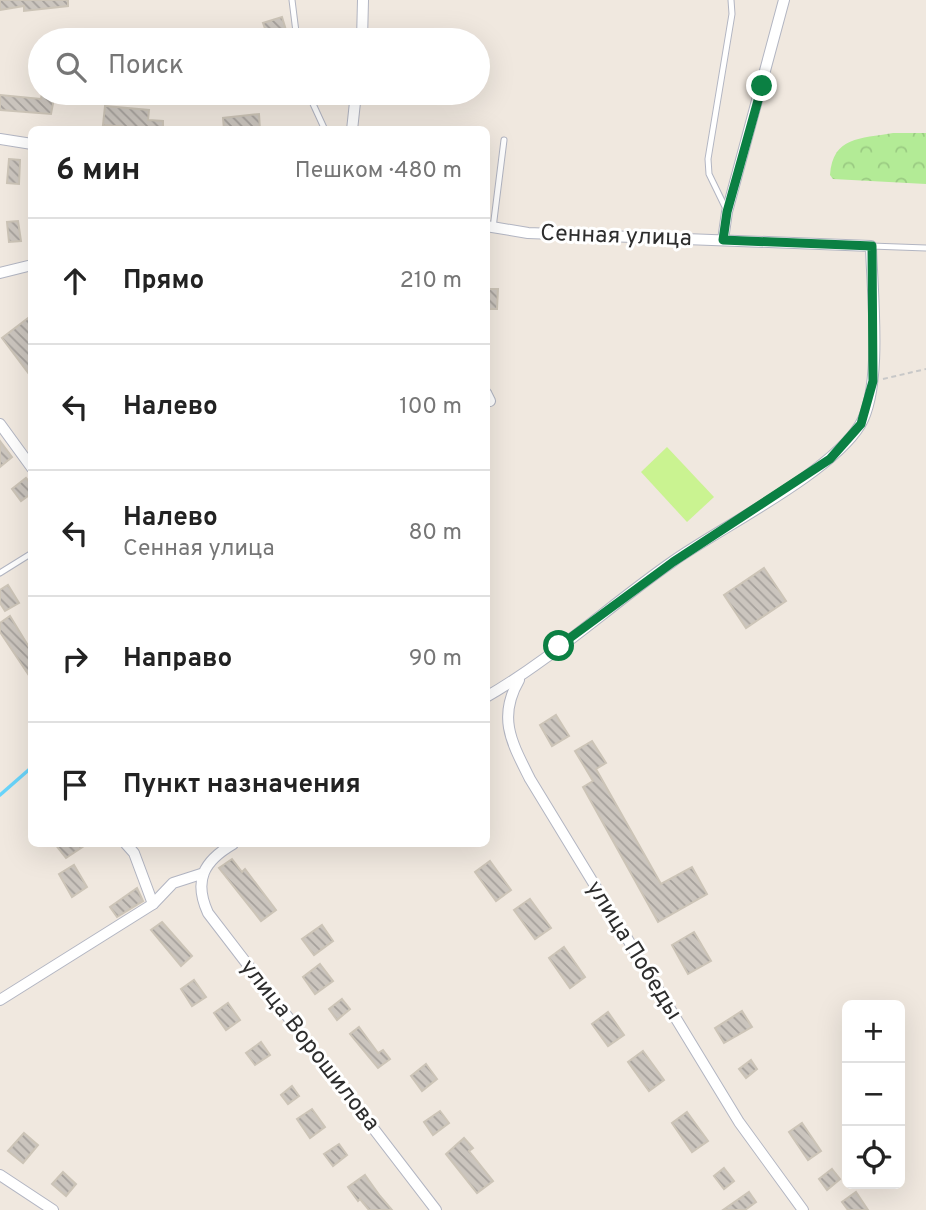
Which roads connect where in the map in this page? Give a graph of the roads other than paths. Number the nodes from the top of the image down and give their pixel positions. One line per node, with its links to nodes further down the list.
1 (292, 0): 5 (lane)
2 (363, 0): 6 (street)
3 (731, 0): 14 (lane)
4 (784, 0): 14 (street)
5 (296, 28)
6 (362, 28)
7 (314, 105): 9 (lane)
8 (355, 105): 10 (street)
9 (323, 126)
10 (352, 126)
11 (0, 139): 13 (street)
12 (504, 140): 15 (lane)
13 (28, 143)
14 (727, 212): 16 (street)
15 (490, 227): 16 (street, Сенная улица)
16 (723, 240): 17 (street, Сенная улица)
17 (872, 246): 18 (lane); 25 (street)
18 (926, 248)
19 (28, 266): 20 (street)
20 (0, 274)
21 (0, 424): 22 (street)
22 (28, 462)
23 (28, 556): 24 (lane)
24 (0, 573)
25 (521, 677): 26 (street); 35 (street, улица Победы)
26 (490, 695)
27 (129, 847): 30 (street)
28 (228, 847): 29 (street)
29 (201, 874): 30 (street); 34 (street, улица Ворошилова)
30 (153, 904): 31 (street)
31 (0, 1000)
32 (0, 1175): 33 (street)
33 (53, 1210)
34 (436, 1210)
35 (803, 1210)

